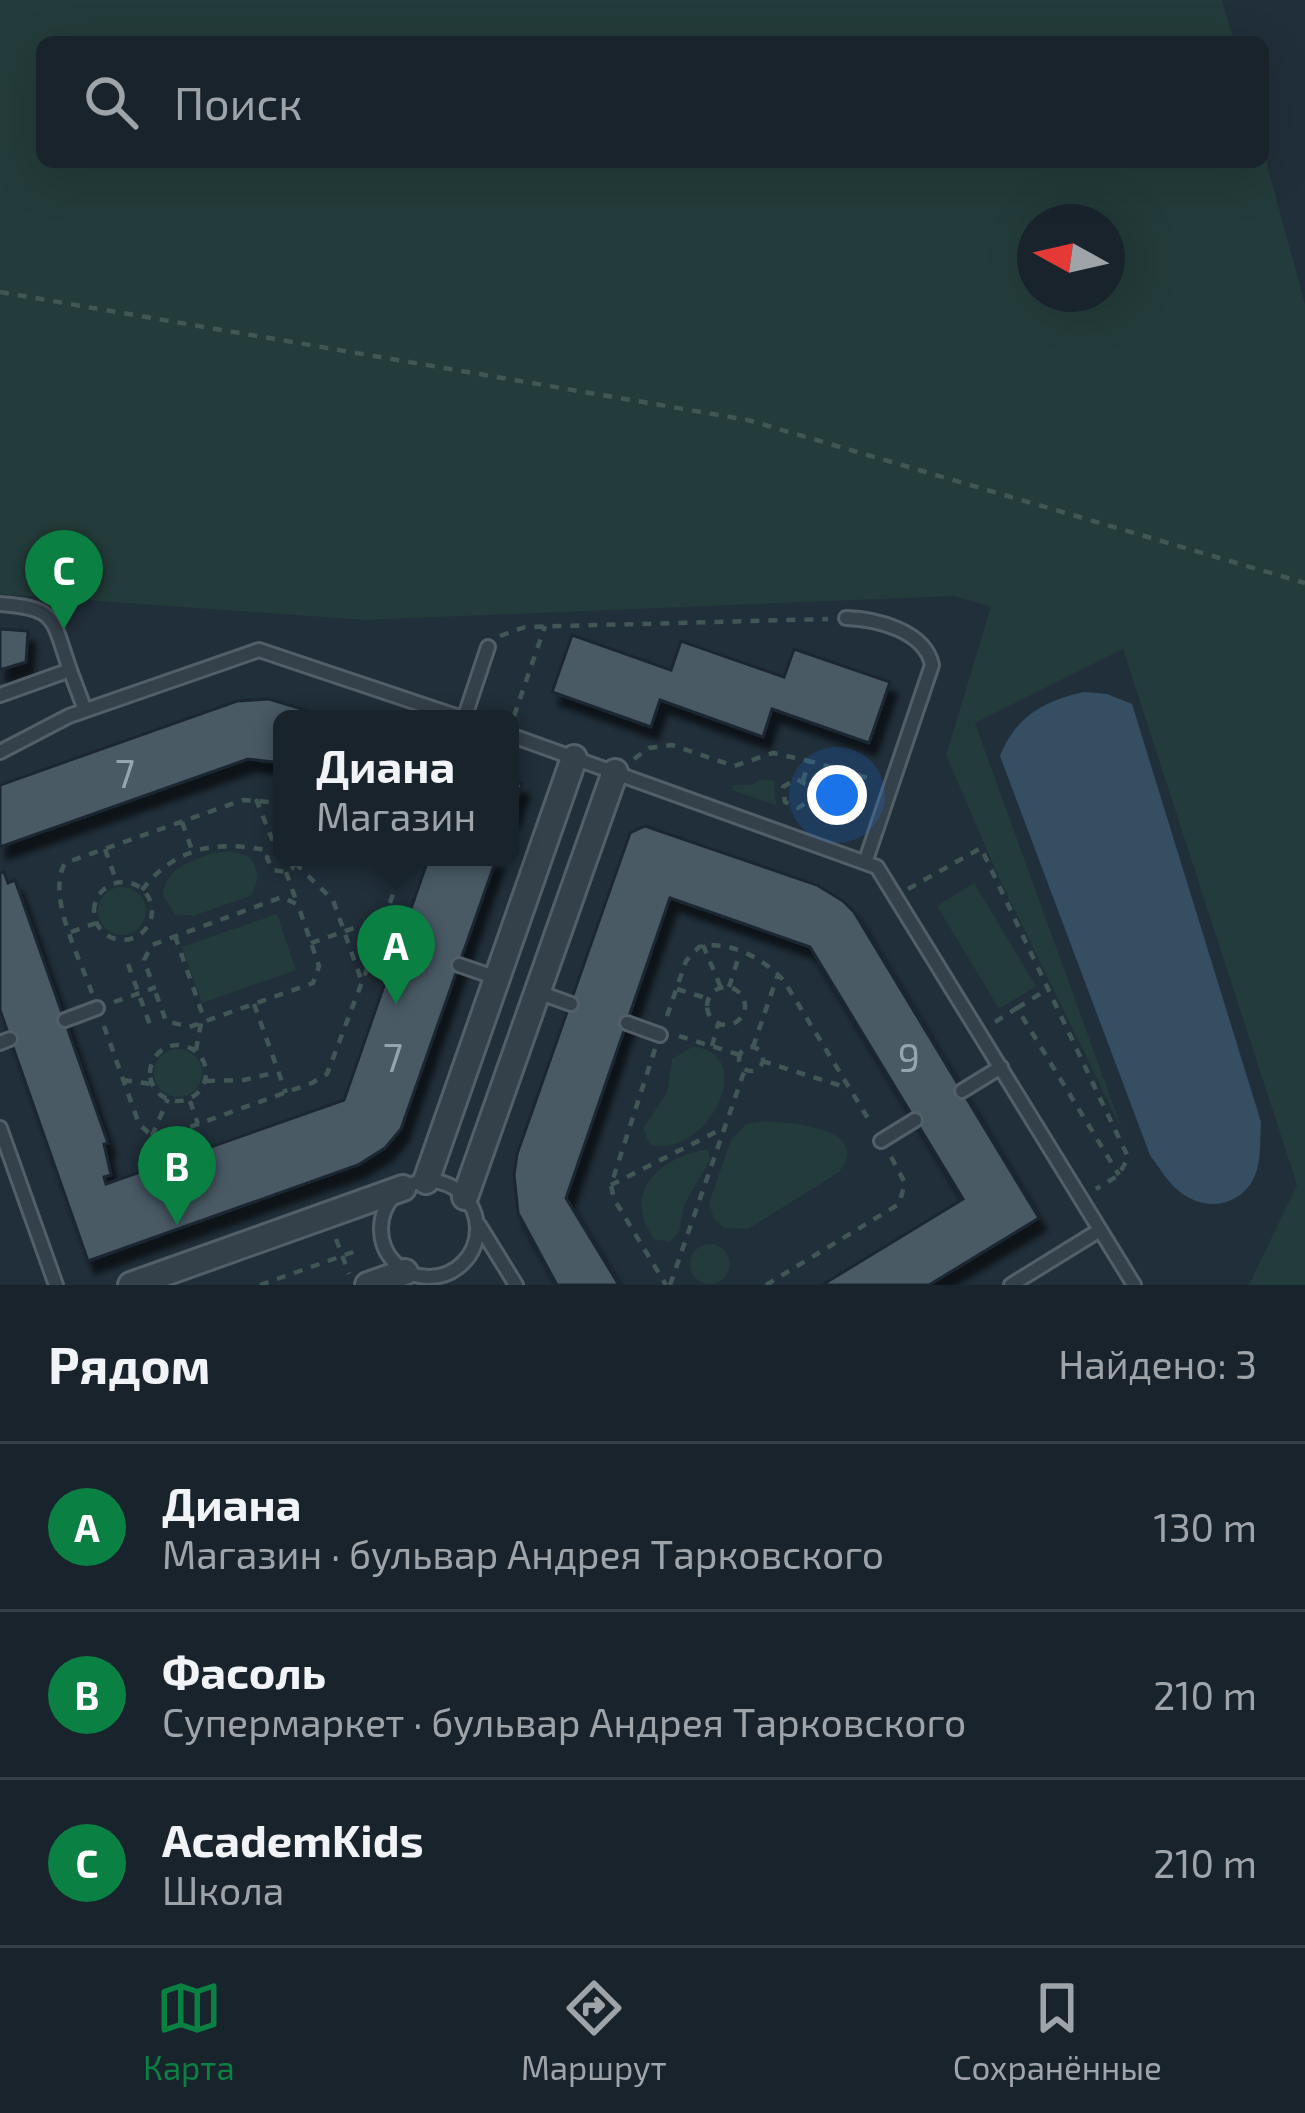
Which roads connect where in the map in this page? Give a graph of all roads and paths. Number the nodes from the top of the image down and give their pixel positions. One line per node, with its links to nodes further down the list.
1 (0, 292): 2 (path)
2 (1305, 584)
3 (0, 604): 7 (lane)
4 (846, 618): 5 (path); 19 (lane)
5 (545, 626): 6 (path); 12 (path)
6 (488, 647): 11 (lane)
7 (70, 670): 8 (lane); 9 (lane)
8 (0, 695)
9 (85, 710): 10 (lane); 14 (lane)
10 (437, 710)
11 (467, 710)
12 (517, 710)
13 (519, 735): 15 (lane)
14 (0, 752)
15 (574, 758): 17 (lane); 54 (street)
16 (809, 761): 17 (path); 18 (path); 19 (path)
17 (621, 774): 30 (lane); 60 (street)
18 (803, 781): 21 (path); 21 (path)
19 (892, 785): 23 (lane)
20 (256, 799): 22 (path); 24 (path); 25 (path)
21 (811, 800): 23 (path)
22 (273, 802)
23 (880, 820): 30 (lane)
24 (182, 822): 27 (path); 28 (path)
25 (273, 843)
26 (273, 848): 28 (path)
27 (105, 849): 35 (path); 42 (path)
28 (192, 850): 36 (path)
29 (273, 851): 34 (path)
30 (866, 860): 37 (lane)
31 (290, 866): 34 (path)
32 (301, 866): 41 (path)
33 (399, 866): 39 (path)
34 (286, 872): 38 (path)
35 (117, 883): 36 (path); 40 (path)
36 (142, 890): 43 (path)
37 (896, 896): 59 (path); 72 (lane)
38 (298, 905): 44 (path); 46 (path)
39 (386, 917): 41 (path); 45 (path)
40 (97, 923): 42 (path); 43 (path)
41 (344, 931): 46 (path); 55 (path)
42 (71, 932): 65 (path)
43 (136, 936): 50 (path)
44 (175, 936): 50 (path); 68 (path)
45 (379, 936): 47 (lane); 55 (path)
46 (311, 943): 63 (path)
47 (399, 944)
48 (704, 945): 49 (path); 57 (path); 58 (path)
49 (740, 952): 53 (path); 57 (path)
50 (144, 960): 56 (path)
51 (128, 964): 61 (path)
52 (459, 964): 54 (lane)
53 (778, 974): 75 (path); 85 (path)
54 (497, 978): 97 (street)
55 (362, 982): 87 (path)
56 (154, 988): 61 (path); 68 (path)
57 (725, 988): 62 (path); 71 (path)
58 (676, 989): 62 (path); 74 (path)
59 (1048, 989): 66 (path); 96 (path)
60 (537, 992): 64 (lane); 99 (street)
61 (139, 993): 65 (path); 70 (path)
62 (708, 998): 71 (path)
63 (254, 1004): 68 (path); 81 (path)
64 (571, 1004)
65 (97, 1008): 67 (lane); 82 (path)
66 (1017, 1008): 72 (path); 96 (path)
67 (65, 1020)
68 (203, 1022): 76 (path)
69 (626, 1023): 73 (lane)
70 (150, 1024)
71 (718, 1024): 74 (path)
72 (979, 1032): 79 (lane)
73 (660, 1035): 98 (path)
74 (712, 1046): 77 (path)
75 (753, 1047): 77 (path); 78 (path)
76 (196, 1050): 83 (path); 84 (path)
77 (740, 1055): 80 (path)
78 (762, 1061): 80 (path); 85 (path)
79 (1000, 1067): 86 (lane); 100 (lane)
80 (745, 1069): 92 (path)
81 (278, 1071): 83 (path); 87 (path)
82 (123, 1080): 84 (path); 94 (path)
83 (206, 1081): 88 (path)
84 (152, 1084): 89 (path)
85 (849, 1088): 95 (path)
86 (962, 1091)
87 (286, 1093): 91 (path)
88 (190, 1099): 89 (path); 91 (path)
89 (168, 1100): 94 (path)
90 (916, 1120): 95 (lane)
91 (198, 1124): 94 (path)
92 (725, 1127): 98 (path); 114 (path)
93 (0, 1128): 108 (lane)
94 (152, 1136)
95 (881, 1141): 115 (path)
96 (1119, 1175): 100 (path)
97 (414, 1184): 99 (lane); 101 (street); 106 (lane)
98 (611, 1185): 114 (path)
99 (465, 1197): 102 (lane)
100 (1081, 1198): 103 (lane)
101 (328, 1215): 105 (path); 109 (street)
102 (477, 1221): 107 (lane); 113 (lane)
103 (1100, 1230): 116 (lane); 117 (lane)
104 (359, 1250): 105 (path)
105 (342, 1256): 110 (path); 111 (path)
106 (405, 1272): 107 (lane); 112 (street)
107 (448, 1280)
108 (56, 1285)
109 (130, 1285)
110 (260, 1285)
111 (352, 1285)
112 (368, 1285)
113 (516, 1285)
114 (668, 1285)
115 (766, 1285)
116 (1011, 1285)
117 (1134, 1285)

